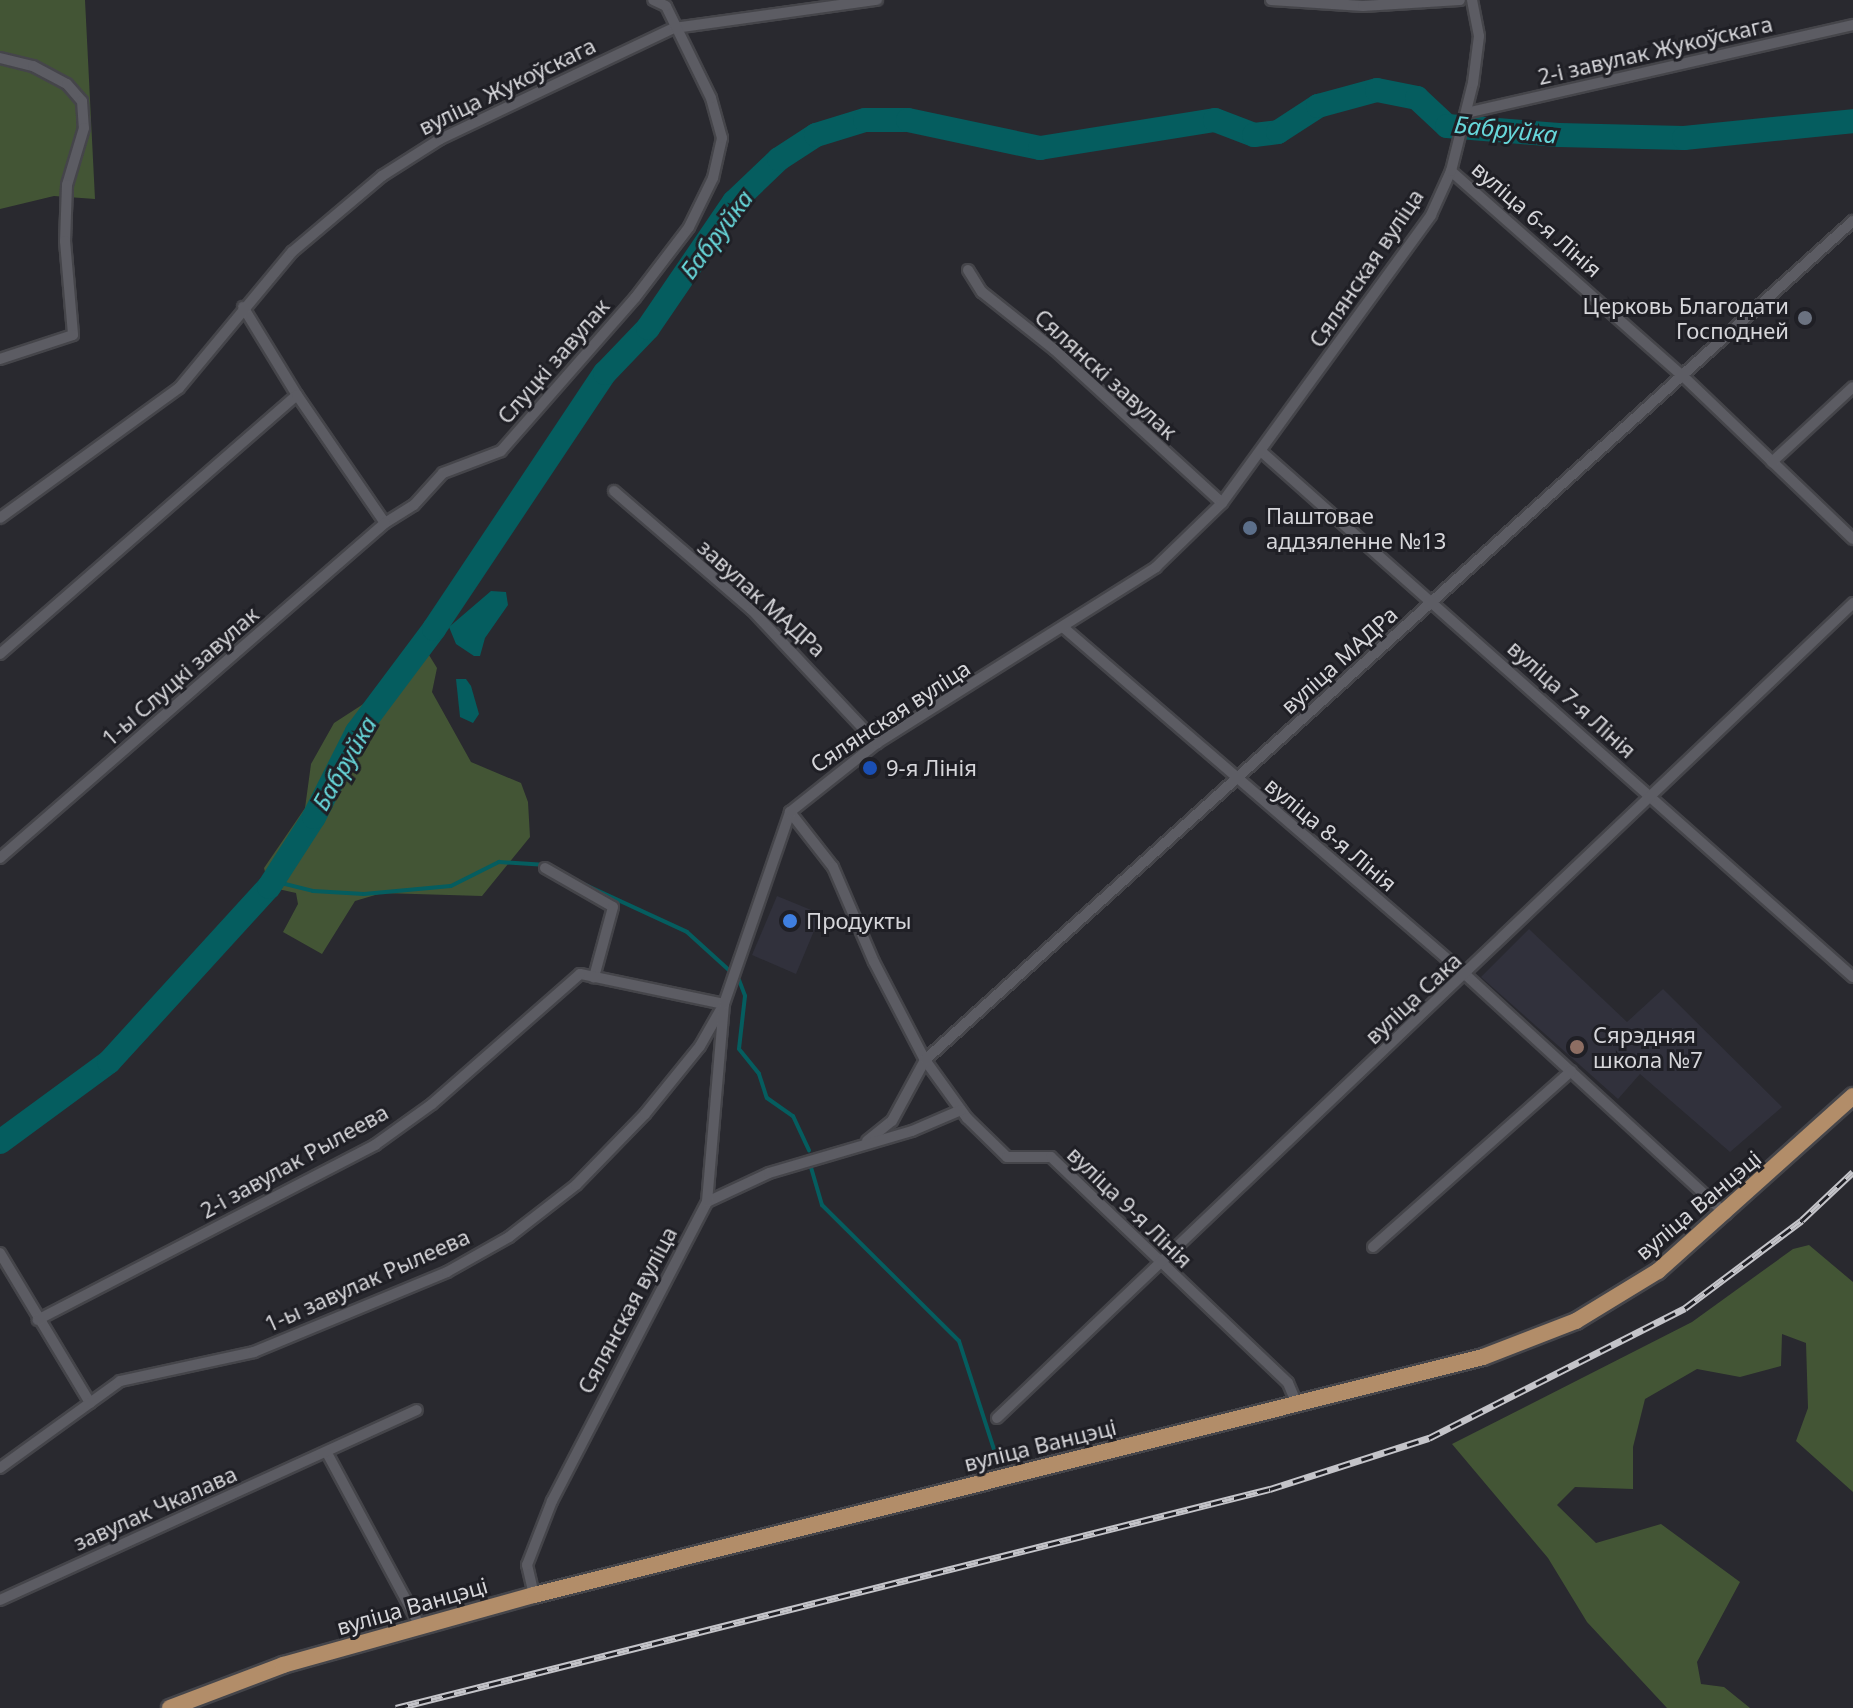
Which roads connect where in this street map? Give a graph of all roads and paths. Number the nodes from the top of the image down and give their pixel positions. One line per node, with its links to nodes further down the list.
1 (653, 0): 9 (street, Слуцкі завулак)
2 (877, 0): 7 (street, вуліца Жукоўскага)
3 (1271, 0): 6 (street)
4 (1460, 0): 6 (street)
5 (1472, 0): 11 (street, Сялянская вуліца)
6 (1421, 3)
7 (780, 5): 9 (street, вуліца Жукоўскага)
8 (1853, 25): 11 (street, 2-і завулак Жукоўскага)
9 (674, 28): 15 (street, вуліца Жукоўскага); 25 (street, Слуцкі завулак)
10 (0, 58): 16 (street)
11 (1466, 113): 12 (street, Сялянская вуліца)
12 (1451, 171): 17 (street, вуліца 6-я Лінія); 20 (street, Сялянская вуліца)
13 (1853, 221): 17 (street, вуліца МАДРа)
14 (968, 270): 23 (street, Сялянскі завулак)
15 (243, 307): 19 (street); 24 (street, вуліца Жукоўскага)
16 (0, 359)
17 (1684, 377): 21 (street, вуліца 6-я Лінія); 27 (street, вуліца МАДРа)
18 (1853, 387): 21 (street)
19 (297, 395): 25 (street); 30 (street)
20 (1263, 453): 23 (street, Сялянская вуліца); 27 (street, вуліца 7-я Лінія)
21 (1772, 462): 26 (street, вуліца 6-я Лінія)
22 (614, 491): 31 (street, завулак МАДРа)
23 (1222, 503): 29 (street, Сялянская вуліца)
24 (0, 518)
25 (385, 523): 35 (street, 1-ы Слуцкі завулак)
26 (1853, 539)
27 (1435, 602): 32 (street, вуліца МАДРа); 33 (street, вуліца 7-я Лінія)
28 (1853, 603): 33 (street, вуліца Сака)
29 (1064, 628): 31 (street, Сялянская вуліца); 32 (street, вуліца 8-я Лінія)
30 (0, 654)
31 (877, 743): 34 (street, Сялянская вуліца)
32 (1236, 778): 37 (street, вуліца 8-я Лінія); 41 (street, вуліца МАДРа)
33 (1649, 796): 37 (street, вуліца Сака); 39 (street, вуліца 7-я Лінія)
34 (790, 812): 40 (street, Сялянская вуліца); 41 (street, вуліца 9-я Лінія)
35 (0, 858)
36 (545, 868): 38 (street)
37 (1467, 976): 42 (street, вуліца 8-я Лінія); 50 (street, вуліца Сака)
38 (594, 977): 40 (street); 51 (street, 2-і завулак Рылеева)
39 (1853, 977)
40 (724, 1004): 46 (street, Сялянская вуліца); 52 (street, 1-ы завулак Рылеева)
41 (925, 1060): 44 (street, вуліца 9-я Лінія); 45 (street, вуліца МАДРа)
42 (1571, 1071): 47 (street, вуліца 8-я Лінія); 48 (street)
43 (1853, 1096): 47 (main road, вуліца Ванцэці)
44 (961, 1110): 45 (street, вуліца МАДРа); 50 (street, вуліца 9-я Лінія)
45 (867, 1141): 46 (street, вуліца МАДРа)
46 (707, 1202): 58 (street, Сялянская вуліца)
47 (1726, 1214): 53 (main road, вуліца Ванцэці)
48 (1373, 1247)
49 (0, 1253): 51 (street)
50 (1158, 1262): 53 (street, вуліца 9-я Лінія); 55 (street, вуліца Сака)
51 (38, 1320): 52 (street)
52 (90, 1403): 57 (street, 1-ы завулак Рылеева)
53 (1297, 1404): 58 (main road, вуліца Ванцэці)
54 (417, 1410): 56 (street, завулак Чкалава)
55 (997, 1418)
56 (327, 1453): 59 (street, завулак Чкалава); 60 (street)
57 (0, 1468)
58 (534, 1595): 60 (main road, вуліца Ванцэці)
59 (0, 1600)
60 (420, 1626): 61 (main road, вуліца Ванцэці)
61 (170, 1708)

